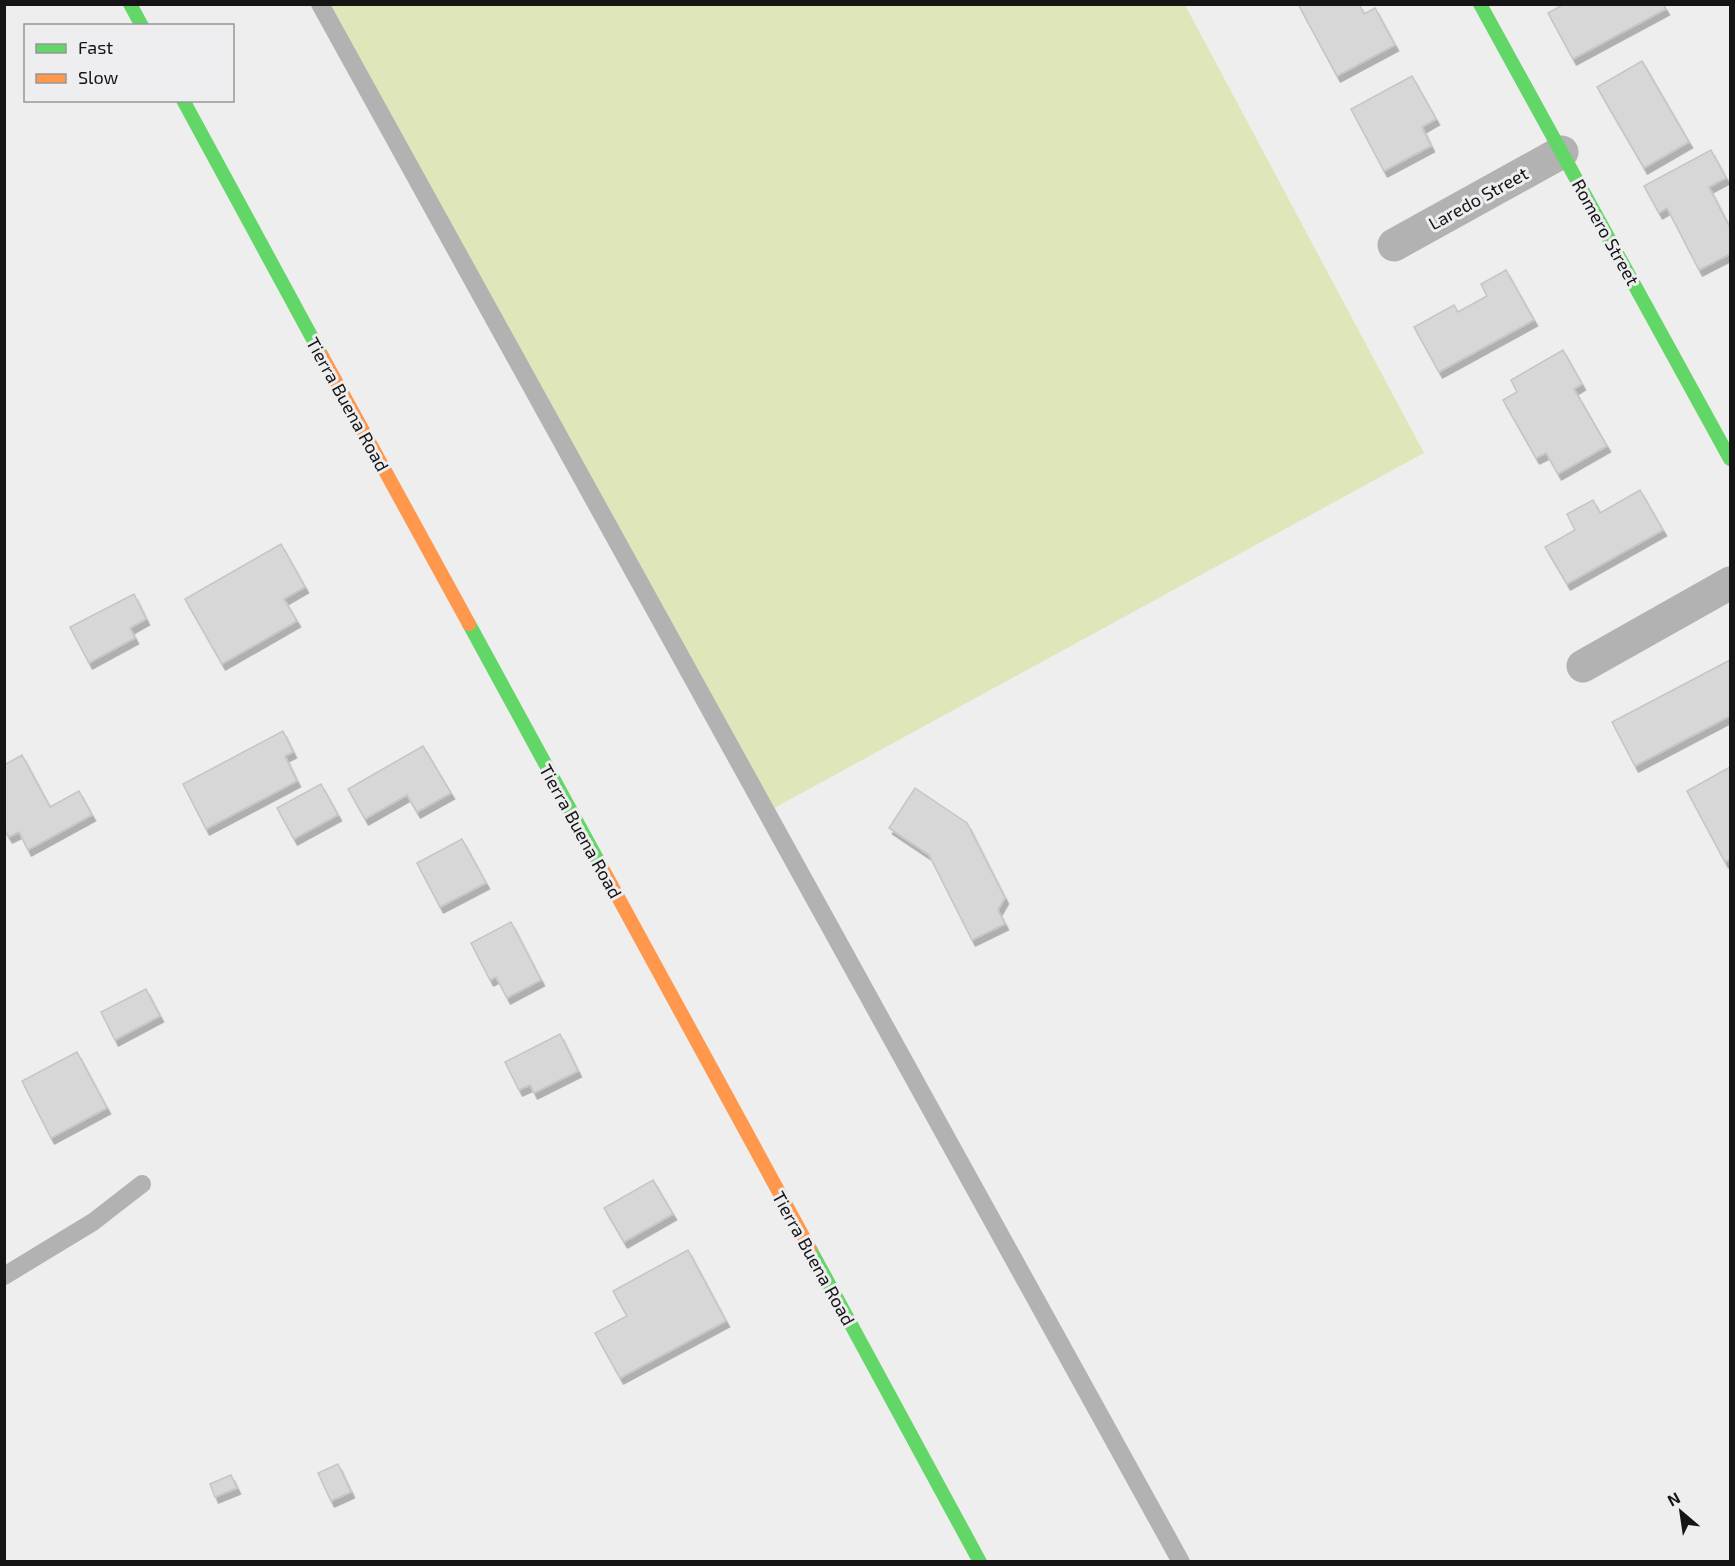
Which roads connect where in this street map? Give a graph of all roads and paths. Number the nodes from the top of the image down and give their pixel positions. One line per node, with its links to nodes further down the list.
1 (130, 4): 4 (street)
2 (320, 4): 14 (lane)
3 (1480, 4): 6 (street, Romero Street)
4 (141, 24)
5 (184, 102): 13 (street, Tierra Buena Road)
6 (1562, 152): 7 (street, Laredo Street); 8 (street, Romero Street)
7 (1394, 245)
8 (1731, 459)
9 (1731, 583): 10 (street)
10 (1583, 666)
11 (142, 1185): 12 (lane)
12 (4, 1276)
13 (980, 1562)
14 (1182, 1562)

